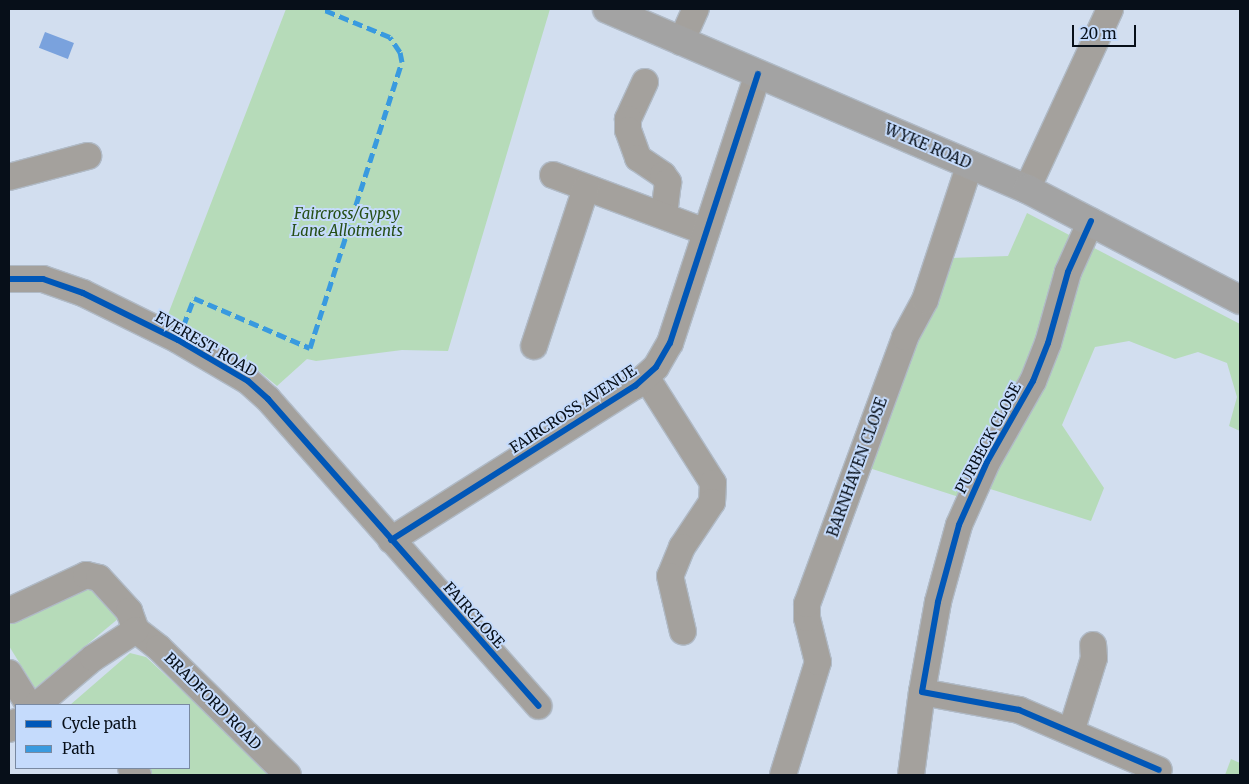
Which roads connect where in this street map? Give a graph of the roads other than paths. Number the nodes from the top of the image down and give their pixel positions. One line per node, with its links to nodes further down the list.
1 (607, 9): 4 (main road, WYKE ROAD)
2 (696, 9): 4 (street)
3 (1110, 9): 12 (street)
4 (681, 42): 5 (main road, WYKE ROAD)
5 (758, 74): 8 (main road, WYKE ROAD); 15 (street, FAIRCROSS AVENUE)
6 (645, 82): 13 (street)
7 (88, 156): 10 (street)
8 (970, 164): 12 (main road, WYKE ROAD); 34 (street, BARNHAVEN CLOSE)
9 (553, 175): 11 (street)
10 (9, 177)
11 (586, 188): 13 (street); 18 (street)
12 (1026, 189): 14 (main road, WYKE ROAD)
13 (664, 216): 15 (street)
14 (1091, 221): 17 (main road, WYKE ROAD); 26 (street, PURBECK CLOSE)
15 (706, 232): 19 (street, FAIRCROSS AVENUE)
16 (9, 279): 20 (street, EVEREST ROAD)
17 (1240, 300)
18 (534, 346)
19 (646, 377): 20 (street, FAIRCROSS AVENUE); 23 (street)
20 (391, 540): 30 (street, FAIRCLOSE)
21 (11, 610): 22 (street)
22 (136, 630): 27 (street); 33 (street, BRADFORD ROAD)
23 (683, 632)
24 (1093, 645): 31 (street)
25 (9, 673): 28 (street)
26 (922, 692): 31 (street); 35 (street, PURBECK CLOSE)
27 (65, 697): 29 (street)
28 (28, 704)
29 (40, 704)
30 (539, 706)
31 (1071, 732): 32 (street)
32 (1159, 770)
33 (288, 775)
34 (783, 775)
35 (911, 775)

